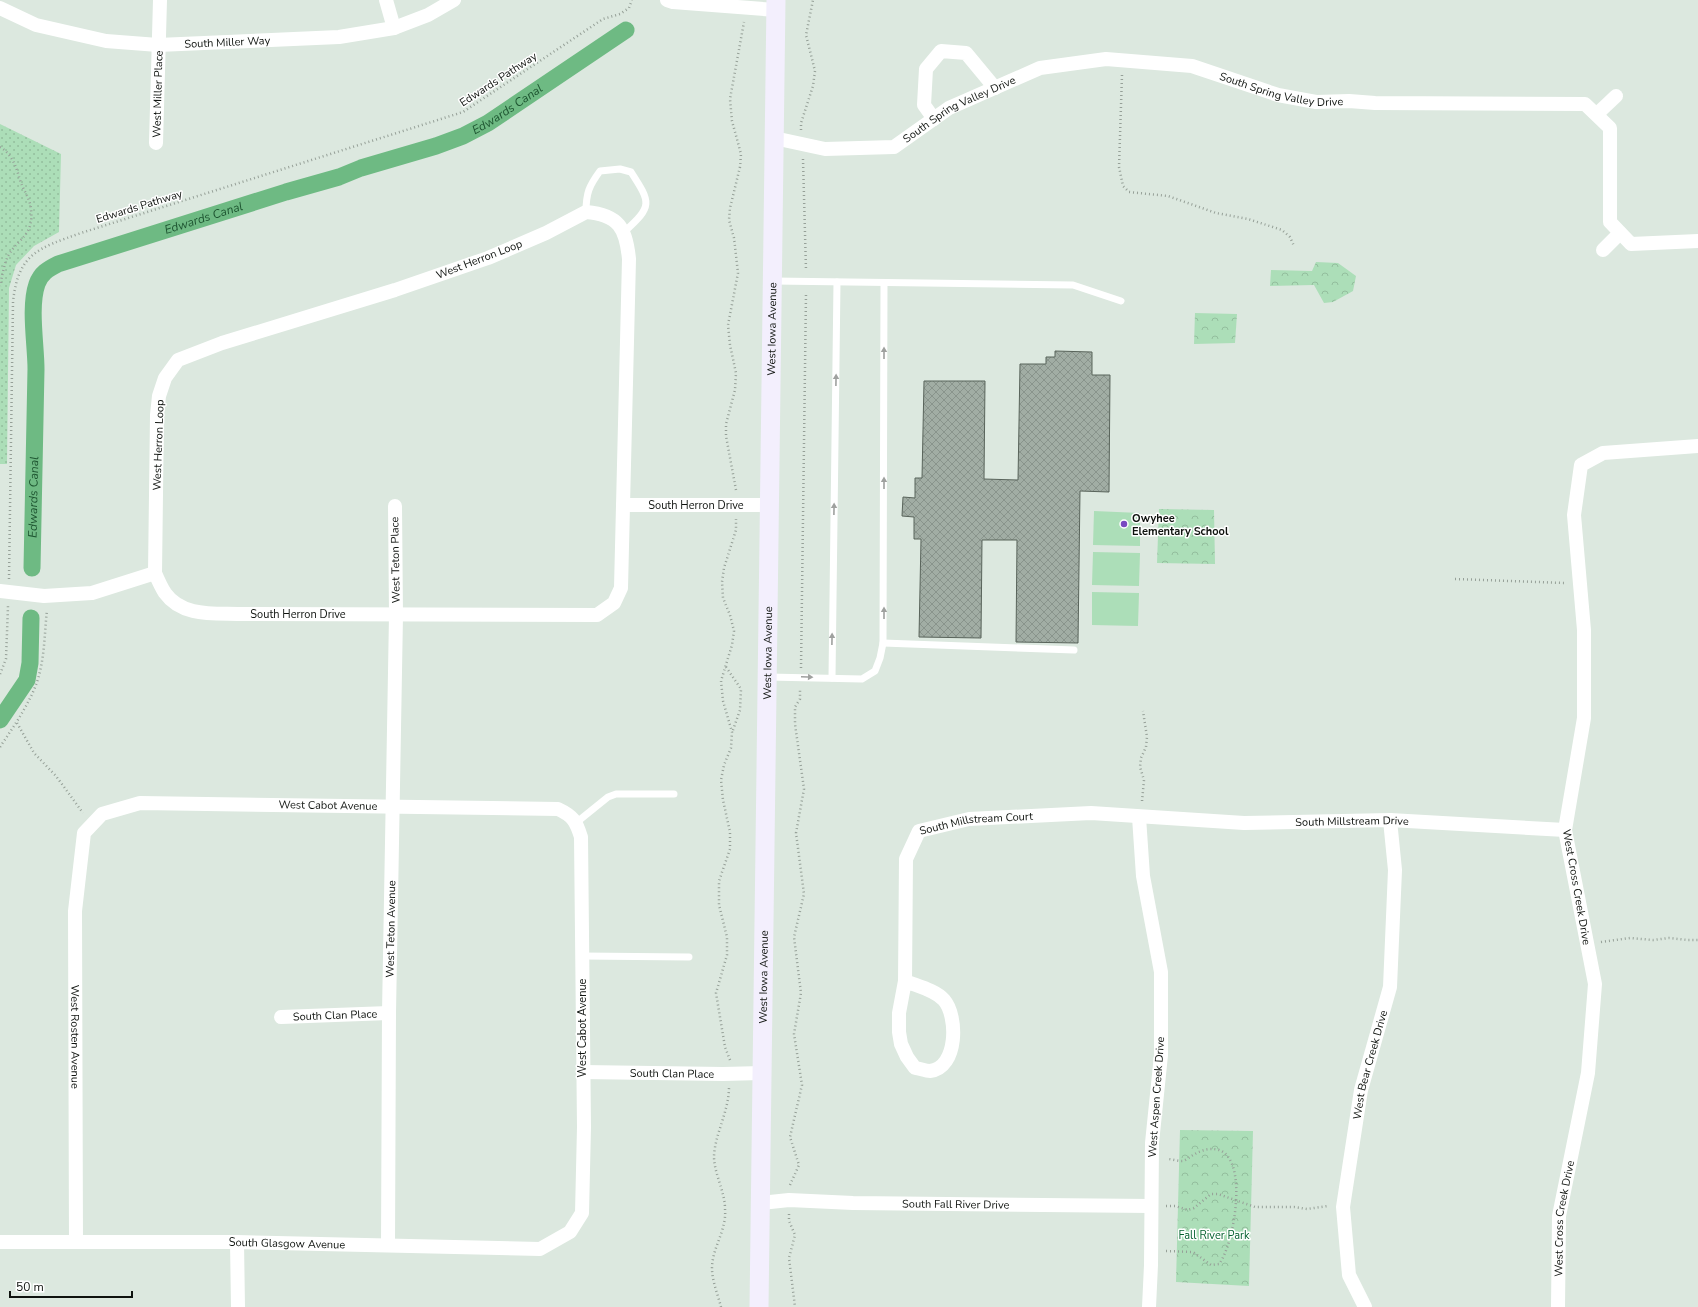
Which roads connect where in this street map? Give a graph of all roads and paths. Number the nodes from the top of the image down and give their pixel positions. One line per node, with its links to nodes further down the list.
1 (160, 0): 11 (street, West Miller Place)
2 (386, 0): 10 (street)
3 (454, 0): 10 (street, South Miller Way)
4 (632, 0): 41 (path, Edwards Pathway)
5 (667, 0): 9 (street)
6 (813, 0): 19 (path)
7 (776, 5): 9 (street); 17 (street, West Iowa Avenue)
8 (0, 8): 11 (street, South Miller Way)
9 (746, 8): 35 (path)
10 (394, 28): 11 (street, South Miller Way)
11 (158, 45): 18 (street, West Miller Place)
12 (1122, 61): 13 (street, South Spring Valley Drive); 15 (street, South Spring Valley Drive); 25 (path)
13 (995, 88): 16 (street, South Spring Valley Drive); 16 (street)
14 (1616, 96): 15 (street)
15 (1597, 114): 23 (street, South Spring Valley Drive)
16 (934, 119): 19 (street, South Spring Valley Drive)
17 (774, 138): 19 (street, South Spring Valley Drive); 27 (street, West Iowa Avenue)
18 (156, 143)
19 (802, 144): 28 (path)
20 (0, 147): 31 (path)
21 (586, 212): 22 (street); 22 (lane); 38 (street, West Herron Loop)
22 (624, 232): 34 (street)
23 (1620, 233): 24 (street, South Spring Valley Drive); 26 (street)
24 (1698, 241)
25 (1294, 246)
26 (1603, 250)
27 (773, 281): 28 (lane); 36 (street, West Iowa Avenue)
28 (806, 282): 29 (lane); 49 (path)
29 (838, 282): 30 (lane); 50 (lane, one-way to 29)
30 (884, 283): 32 (lane); 44 (lane, one-way to 30)
31 (0, 286)
32 (1121, 302)
33 (1698, 446): 40 (street, West Cross Creek Drive)
34 (622, 505): 35 (street, South Herron Drive); 43 (street, South Herron Drive)
35 (736, 505): 36 (street, South Herron Drive); 46 (path)
36 (770, 505): 48 (street, West Iowa Avenue)
37 (395, 506): 43 (street, West Teton Place)
38 (155, 574): 42 (street); 43 (street, South Herron Drive)
39 (1455, 579): 40 (path)
40 (1580, 583): 61 (street, West Cross Creek Drive)
41 (4, 591): 42 (street); 47 (path, Edwards Pathway)
42 (48, 596): 52 (path)
43 (396, 614): 56 (street, West Teton Avenue)
44 (883, 643): 45 (lane); 50 (lane)
45 (1074, 650)
46 (726, 667): 53 (path); 53 (path)
47 (0, 674)
48 (768, 677): 49 (lane); 70 (street, West Iowa Avenue)
49 (800, 677): 50 (lane, one-way to 50); 73 (path)
50 (832, 678)
51 (1143, 712): 57 (path)
52 (17, 723): 54 (path); 60 (path)
53 (732, 734): 71 (path)
54 (0, 748)
55 (674, 794): 59 (lane)
56 (392, 806): 59 (street, West Cabot Avenue); 60 (street, West Cabot Avenue); 67 (street, West Teton Avenue)
57 (1139, 817): 58 (street, South Millstream Drive); 66 (street, South Millstream Court); 72 (street, West Aspen Creek Drive)
58 (1390, 820): 61 (street, South Millstream Drive); 77 (street, West Bear Creek Drive)
59 (577, 822): 64 (street, West Cabot Avenue)
60 (89, 828): 79 (street, West Rosten Avenue)
61 (1564, 830): 63 (street, West Cross Creek Drive)
62 (1698, 940): 63 (path)
63 (1588, 944): 90 (street, West Cross Creek Drive)
64 (582, 956): 65 (lane); 69 (street, West Cabot Avenue)
65 (689, 957)
66 (905, 981): 66 (street)
67 (389, 1013): 68 (street, South Clan Place); 82 (street, West Teton Avenue)
68 (281, 1017)
69 (582, 1072): 71 (street, South Clan Place); 78 (street, West Cabot Avenue)
70 (762, 1073): 71 (street, South Clan Place); 75 (street, West Iowa Avenue)
71 (729, 1074): 85 (path)
72 (1152, 1159): 74 (path); 76 (street, West Aspen Creek Drive)
73 (789, 1200): 75 (street, South Fall River Drive); 76 (street, South Fall River Drive); 87 (path)
74 (1235, 1200): 76 (path); 77 (path); 83 (path)
75 (761, 1203): 86 (street, West Iowa Avenue)
76 (1151, 1206): 83 (street, West Aspen Creek Drive)
77 (1343, 1207): 89 (street, West Bear Creek Drive)
78 (570, 1232): 82 (street, South Glasgow Avenue)
79 (76, 1241): 80 (street, South Glasgow Avenue); 81 (street, South Glasgow Avenue)
80 (0, 1242)
81 (237, 1242): 82 (street, South Glasgow Avenue); 84 (street)
82 (388, 1244)
83 (1151, 1251): 88 (street, West Aspen Creek Drive)
84 (238, 1307)
85 (721, 1307)
86 (759, 1307)
87 (795, 1307)
88 (1149, 1307)
89 (1365, 1307)
90 (1558, 1307)

